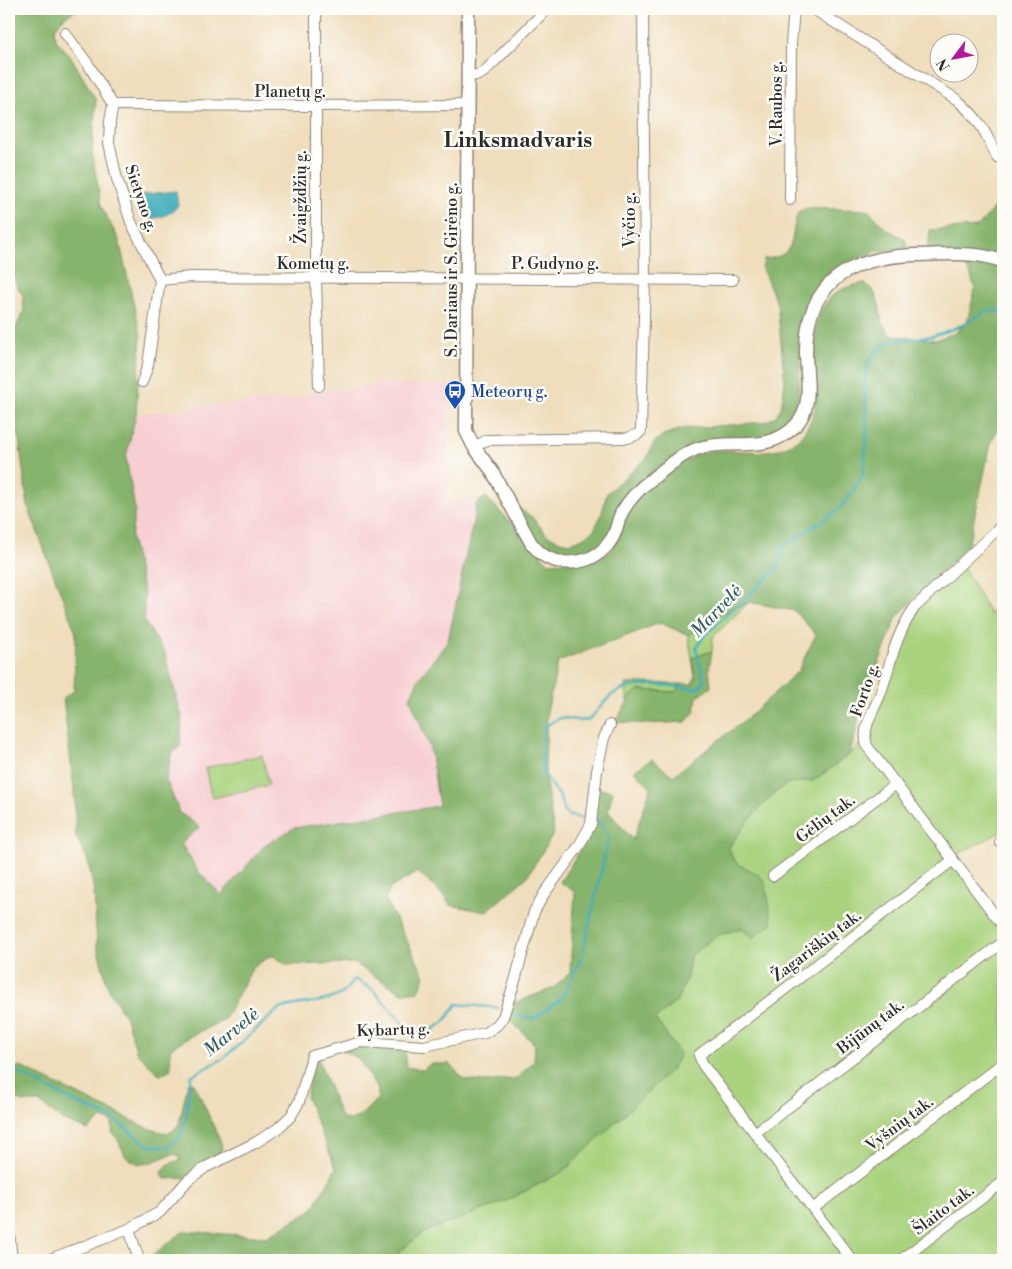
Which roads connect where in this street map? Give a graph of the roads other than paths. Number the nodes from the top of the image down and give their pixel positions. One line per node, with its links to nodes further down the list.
1 (316, 9): 11 (street, Žvaigždžių g.)
2 (468, 9): 8 (street, S. Dariaus ir S. Girėno g.)
3 (547, 9): 8 (street)
4 (644, 9): 17 (street, Vyčio g.)
5 (794, 9): 13 (street, V. Raubos g.)
6 (813, 9): 12 (street)
7 (64, 33): 9 (street)
8 (467, 76): 10 (street, S. Dariaus ir S. Girėno g.)
9 (113, 105): 11 (street, Planetų g.); 18 (street, Sietyno g.)
10 (467, 105): 11 (street, Planetų g.); 16 (street, S. Dariaus ir S. Girėno g.)
11 (315, 106): 15 (street, Žvaigždžių g.)
12 (997, 157)
13 (790, 200)
14 (1003, 262): 22 (street, S. Dariaus ir S. Girėno g.)
15 (316, 278): 16 (street, Kometų g.); 18 (street, Kometų g.); 21 (street, Žvaigždžių g.)
16 (467, 278): 17 (street, P. Gudyno g.); 22 (street, S. Dariaus ir S. Girėno g.)
17 (644, 279): 19 (street, P. Gudyno g.); 22 (street, Vyčio g.)
18 (160, 280): 20 (street)
19 (733, 280)
20 (142, 382)
21 (319, 386)
22 (474, 447)
23 (1003, 524): 25 (street, Forto g.)
24 (610, 724): 35 (street, Kybartų g.)
25 (896, 784): 26 (street, Forto g.); 27 (street, Gėlių tak.)
26 (953, 860): 28 (street, Forto g.); 31 (street, Žagariškių tak.)
27 (773, 876)
28 (1003, 926)
29 (1003, 942): 31 (street, Bijūnų tak.)
30 (1003, 1063): 34 (street, Vyšnių tak.)
31 (755, 1133): 34 (street)
32 (1003, 1182): 40 (street, Šlaito tak.)
33 (9, 1203): 36 (street)
34 (814, 1208): 39 (street)
35 (129, 1229): 37 (street, Kybartų g.); 38 (street)
36 (12, 1260)
37 (48, 1260)
38 (139, 1260)
39 (852, 1260)
40 (901, 1260)

